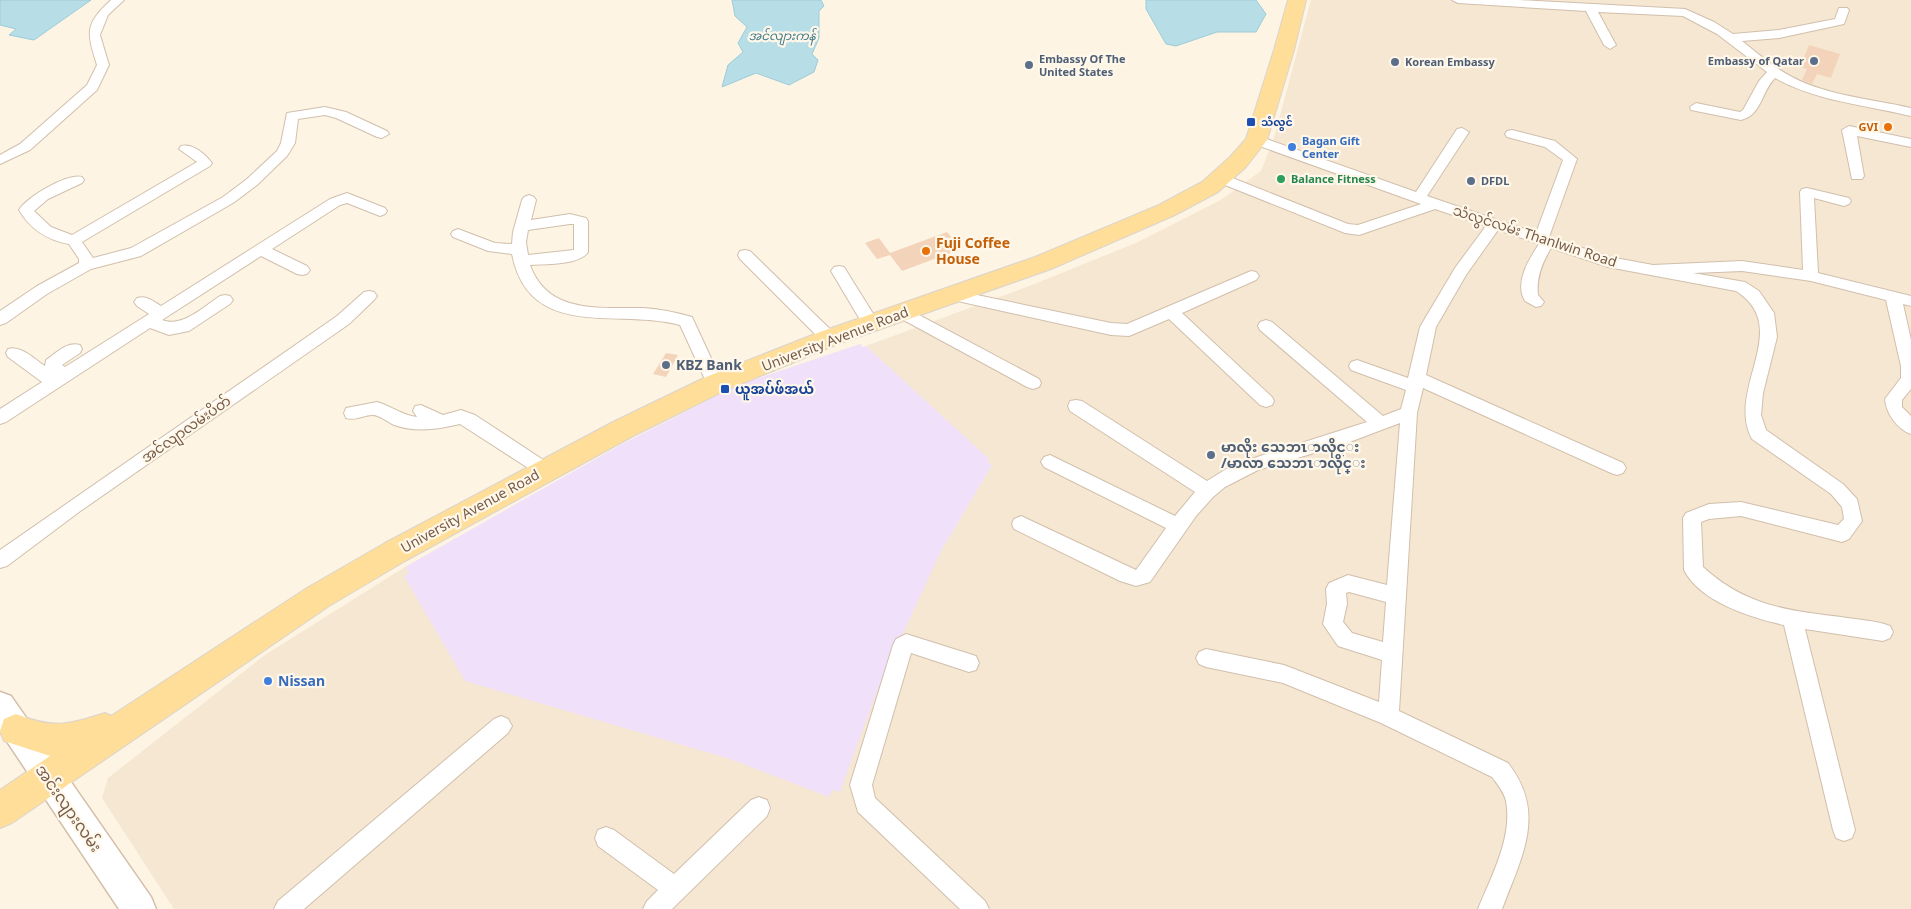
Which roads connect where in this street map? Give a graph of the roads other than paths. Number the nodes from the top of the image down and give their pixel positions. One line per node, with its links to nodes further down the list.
1 (118, 0): 17 (street)
2 (1297, 0): 14 (main road, University Avenue Road)
3 (1458, 0): 4 (street)
4 (1596, 5): 6 (street); 7 (street)
5 (1843, 10): 6 (street)
6 (1733, 38): 8 (street)
7 (1610, 45)
8 (1774, 72): 9 (street); 10 (street)
9 (1696, 107)
10 (1911, 112)
11 (1462, 132): 21 (street)
12 (382, 134): 34 (street)
13 (1512, 134): 30 (street)
14 (1256, 140): 19 (main road, University Avenue Road); 21 (street, သံလွင်လမ်း Thanlwin Road)
15 (1911, 143): 18 (street)
16 (186, 149): 29 (street)
17 (0, 160)
18 (1857, 176)
19 (1220, 178): 24 (street); 40 (main road, University Avenue Road)
20 (77, 180): 29 (street)
21 (1419, 198): 24 (street, သံလွင်လမ်း Thanlwin Road)
22 (529, 200): 27 (street)
23 (1844, 200): 39 (street)
24 (1435, 204): 26 (street, သံလွင်လမ်း Thanlwin Road)
25 (380, 211): 31 (street)
26 (1495, 224): 30 (street, သံလွင်လမ်း Thanlwin Road); 60 (street)
27 (523, 226): 33 (street); 33 (street)
28 (458, 234): 33 (street)
29 (74, 240): 34 (street)
30 (1544, 241): 36 (street, သံလွင်လမ်း Thanlwin Road); 46 (street)
31 (261, 250): 35 (street); 49 (street)
32 (745, 255): 53 (street)
33 (520, 256): 61 (street)
34 (86, 265): 50 (street)
35 (302, 270)
36 (1653, 270): 39 (street, သံလွင်လမ်း Thanlwin Road); 79 (street)
37 (839, 271): 51 (street)
38 (1251, 276): 47 (street)
39 (1811, 276): 42 (street, သံလွင်လမ်း Thanlwin Road)
40 (953, 295): 47 (street); 48 (main road, University Avenue Road)
41 (369, 296): 77 (street, အင်လျာလမ်းပိတ်)
42 (1892, 296): 44 (street, သံလွင်လမ်း Thanlwin Road); 57 (street)
43 (225, 300): 49 (street)
44 (1911, 301)
45 (142, 302): 49 (street)
46 (1536, 302)
47 (1172, 312): 62 (street)
48 (904, 313): 51 (main road, University Avenue Road); 59 (street)
49 (156, 318): 58 (street)
50 (0, 319)
51 (871, 324): 53 (main road, University Avenue Road)
52 (1266, 326): 69 (street)
53 (828, 338): 61 (main road, University Avenue Road)
54 (74, 349): 58 (street)
55 (14, 353): 58 (street)
56 (1357, 366): 60 (street)
57 (1910, 366): 70 (street)
58 (60, 379): 67 (street)
59 (1033, 383)
60 (1416, 383): 66 (street); 72 (street)
61 (715, 384): 73 (main road, University Avenue Road)
62 (1266, 400)
63 (1076, 406): 74 (street)
64 (421, 411): 68 (street)
65 (352, 413): 68 (street)
66 (1409, 413): 69 (street); 78 (street)
67 (0, 418)
68 (441, 422): 73 (street)
69 (1380, 423): 74 (street)
70 (1911, 427)
71 (1050, 462): 76 (street)
72 (1617, 468)
73 (545, 470): 86 (main road, University Avenue Road)
74 (1208, 491): 76 (street)
75 (1021, 524): 76 (street)
76 (1178, 526)
77 (0, 560)
78 (1396, 596): 81 (street); 81 (street)
79 (1792, 618): 80 (street); 91 (street)
80 (1883, 632)
81 (1392, 654): 84 (street)
82 (1206, 658): 84 (street)
83 (969, 663): 97 (street)
84 (1388, 716): 98 (street)
85 (8, 718): 86 (main road); 88 (main road, အင်းလျားလမ်း)
86 (138, 718): 88 (main road, University Avenue Road)
87 (501, 726): 95 (street)
88 (48, 777): 90 (main road, University Avenue Road); 94 (main road, အင်းလျားလမ်း)
89 (759, 808): 93 (street)
90 (0, 812)
91 (1844, 830)
92 (606, 838): 93 (street)
93 (676, 889): 96 (street)
94 (139, 909)
95 (286, 909)
96 (655, 909)
97 (977, 909)
98 (1490, 909)

